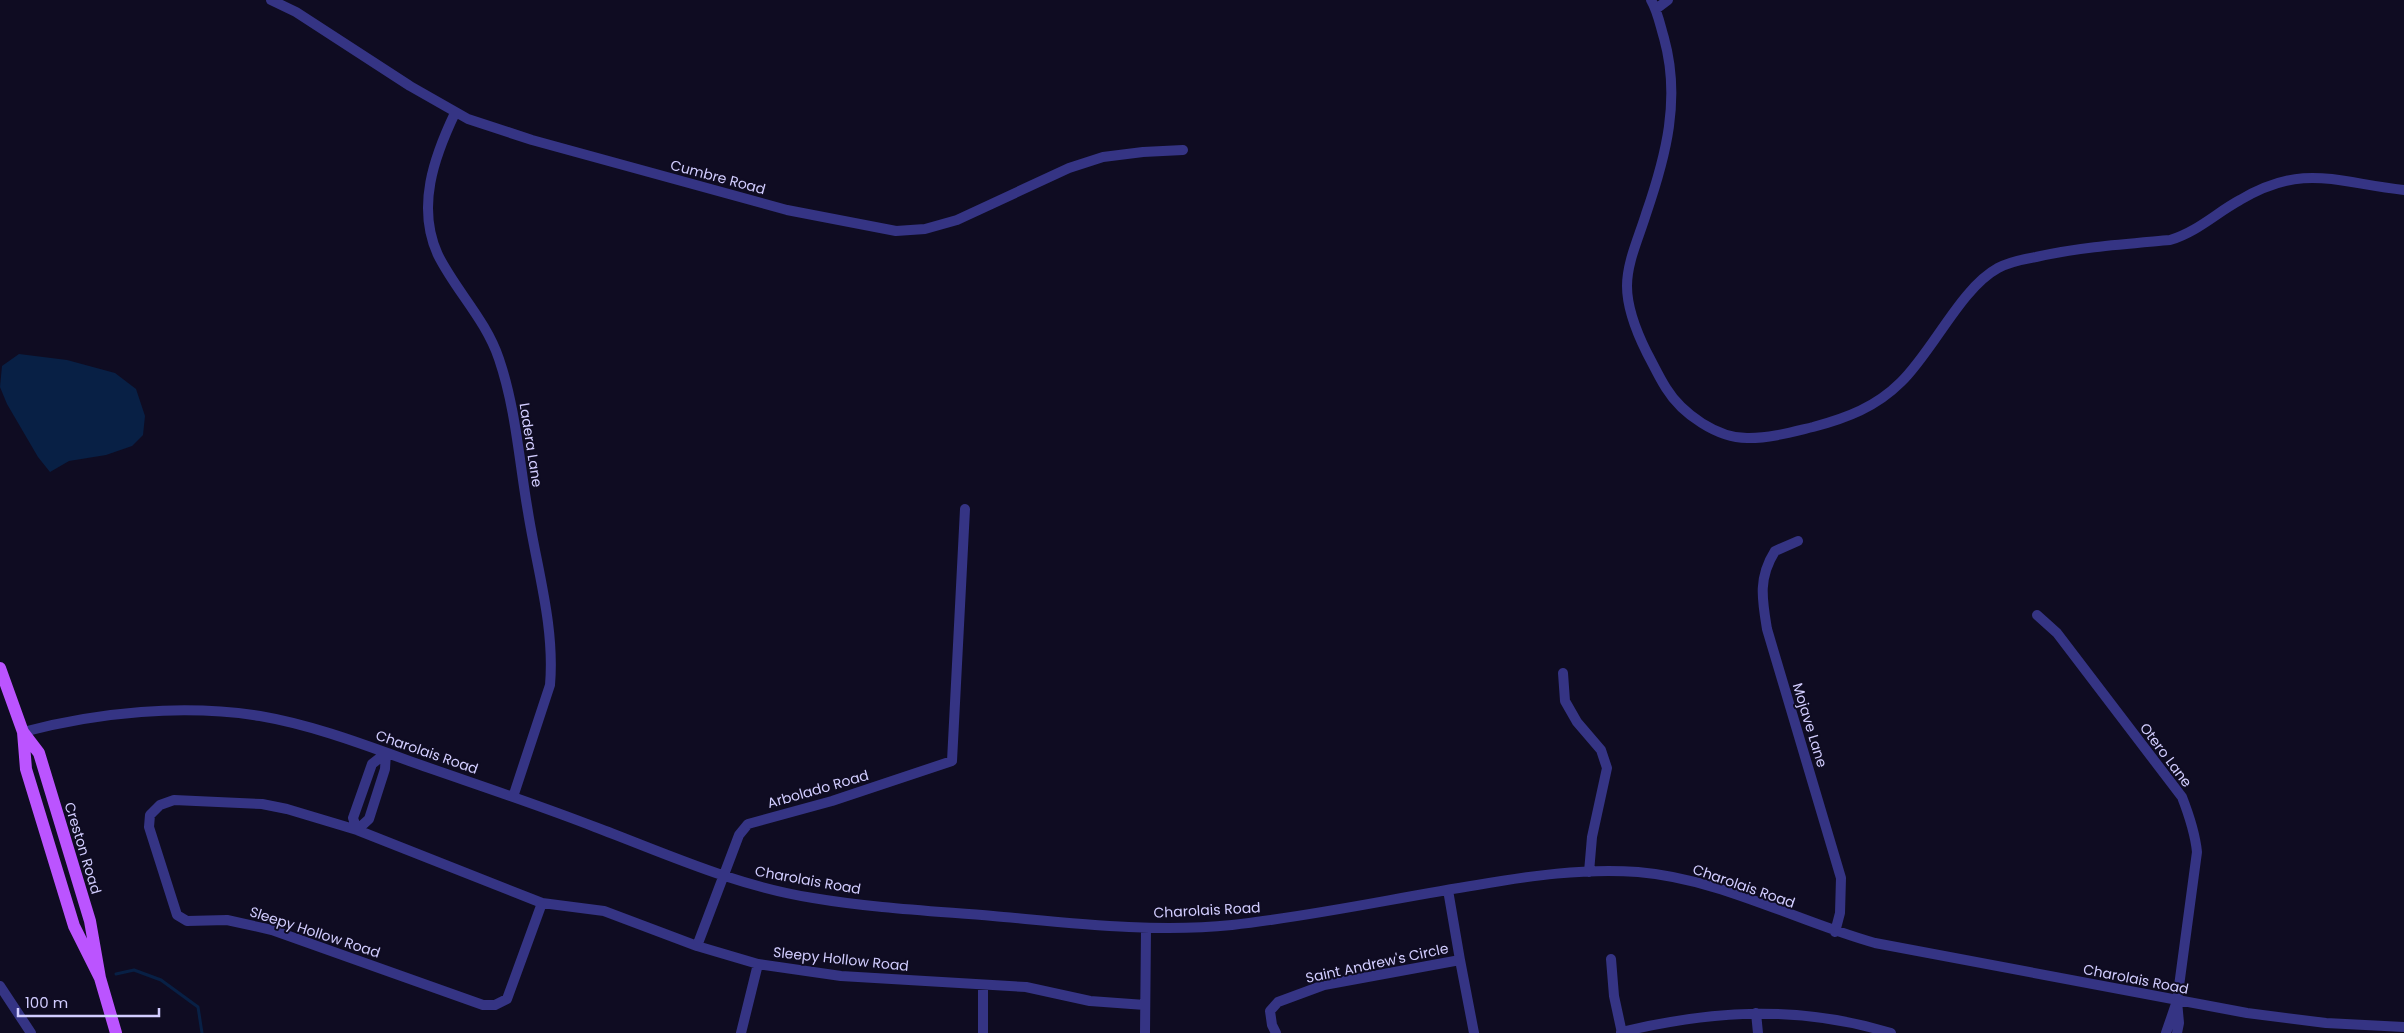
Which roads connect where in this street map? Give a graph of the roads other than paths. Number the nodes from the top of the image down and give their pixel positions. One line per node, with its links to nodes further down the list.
1 (271, 0): 4 (street, Cumbre Road)
2 (1668, 0): 3 (street)
3 (1654, 4): 6 (street)
4 (455, 113): 5 (street, Cumbre Road); 14 (street, Ladera Lane)
5 (1183, 150)
6 (2404, 190)
7 (966, 509): 17 (street, Arbolado Road)
8 (1798, 541): 21 (street, Mojave Lane)
9 (2037, 615): 28 (street, Otero Lane)
10 (0, 668): 12 (main road)
11 (1563, 673): 16 (street)
12 (23, 732): 13 (street, Charolais Road); 34 (main road)
13 (386, 753): 14 (street, Charolais Road); 15 (street); 15 (street)
14 (513, 797): 17 (street, Charolais Road)
15 (356, 830): 19 (street, Sleepy Hollow Road); 19 (street, Sleepy Hollow Road)
16 (1589, 872): 18 (street, Charolais Road); 21 (street, Charolais Road)
17 (722, 877): 20 (street, Charolais Road); 22 (street, Arbolado Road)
18 (1448, 890): 20 (street, Charolais Road); 24 (street, Saint Andrew's Circle)
19 (542, 902): 22 (street, Sleepy Hollow Road)
20 (1146, 928): 29 (street)
21 (1835, 932): 28 (street, Charolais Road)
22 (696, 946): 25 (street, Sleepy Hollow Road)
23 (1611, 958): 32 (street)
24 (1460, 960): 38 (street, Saint Andrew's Circle); 39 (street, Saint Andrew's Circle)
25 (758, 964): 26 (street, Sleepy Hollow Road); 35 (street)
26 (983, 985): 29 (street, Sleepy Hollow Road); 36 (street)
27 (0, 986): 33 (street)
28 (2177, 1001): 31 (street, Charolais Road); 42 (street, Otero Lane); 43 (street, Otero Lane)
29 (1145, 1006): 37 (street)
30 (1756, 1013): 32 (street); 40 (street); 41 (street)
31 (2404, 1028)
32 (1622, 1032)
33 (31, 1033)
34 (116, 1033)
35 (742, 1033)
36 (983, 1033)
37 (1145, 1033)
38 (1276, 1033)
39 (1474, 1033)
40 (1758, 1033)
41 (1891, 1033)
42 (2166, 1033)
43 (2177, 1033)

